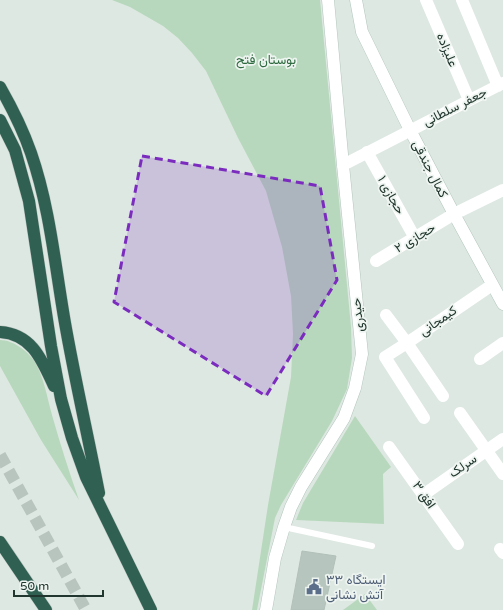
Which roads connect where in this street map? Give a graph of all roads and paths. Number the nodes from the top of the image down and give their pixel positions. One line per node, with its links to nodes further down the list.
1 (328, 0): 11 (street, حیدری)
2 (356, 0): 9 (street, کمال جندقی)
3 (426, 0): 7 (street, علیزاده)
4 (462, 0): 5 (street)
5 (501, 85): 7 (street, جعفر سلطانی)
6 (0, 87): 32 (highway)
7 (469, 100): 9 (street, جعفر سلطانی)
8 (0, 120): 24 (highway)
9 (410, 130): 10 (street, جعفر سلطانی); 13 (street, کمال جندقی)
10 (367, 152): 11 (street, جعفر سلطانی); 14 (street, حجازی ۱)
11 (343, 165): 33 (street, حیدری)
12 (503, 190): 13 (street, حجازی ۲)
13 (454, 214): 14 (street, حجازی ۲); 16 (street, کمال جندقی)
14 (414, 238): 15 (street, حجازی ۲)
15 (376, 261)
16 (492, 285): 17 (street, کمال جندقی); 20 (street, کیمجانی)
17 (503, 304)
18 (386, 315): 20 (street)
19 (0, 332): 24 (highway)
20 (407, 343): 23 (street); 26 (street, کیمجانی)
21 (503, 343): 22 (street)
22 (480, 359)
23 (443, 396)
24 (61, 399): 32 (highway)
25 (460, 413): 29 (street)
26 (424, 418)
27 (503, 439): 29 (street, سرلک)
28 (389, 447): 31 (street, افق ۳)
29 (487, 450): 30 (street); 31 (street, سرلک)
30 (503, 474)
31 (423, 495): 35 (street, افق ۳)
32 (104, 514): 38 (highway)
33 (284, 527): 36 (lane); 39 (street, حیدری)
34 (0, 542): 37 (highway)
35 (458, 544)
36 (372, 546)
37 (46, 610)
38 (151, 610)
39 (266, 610)

